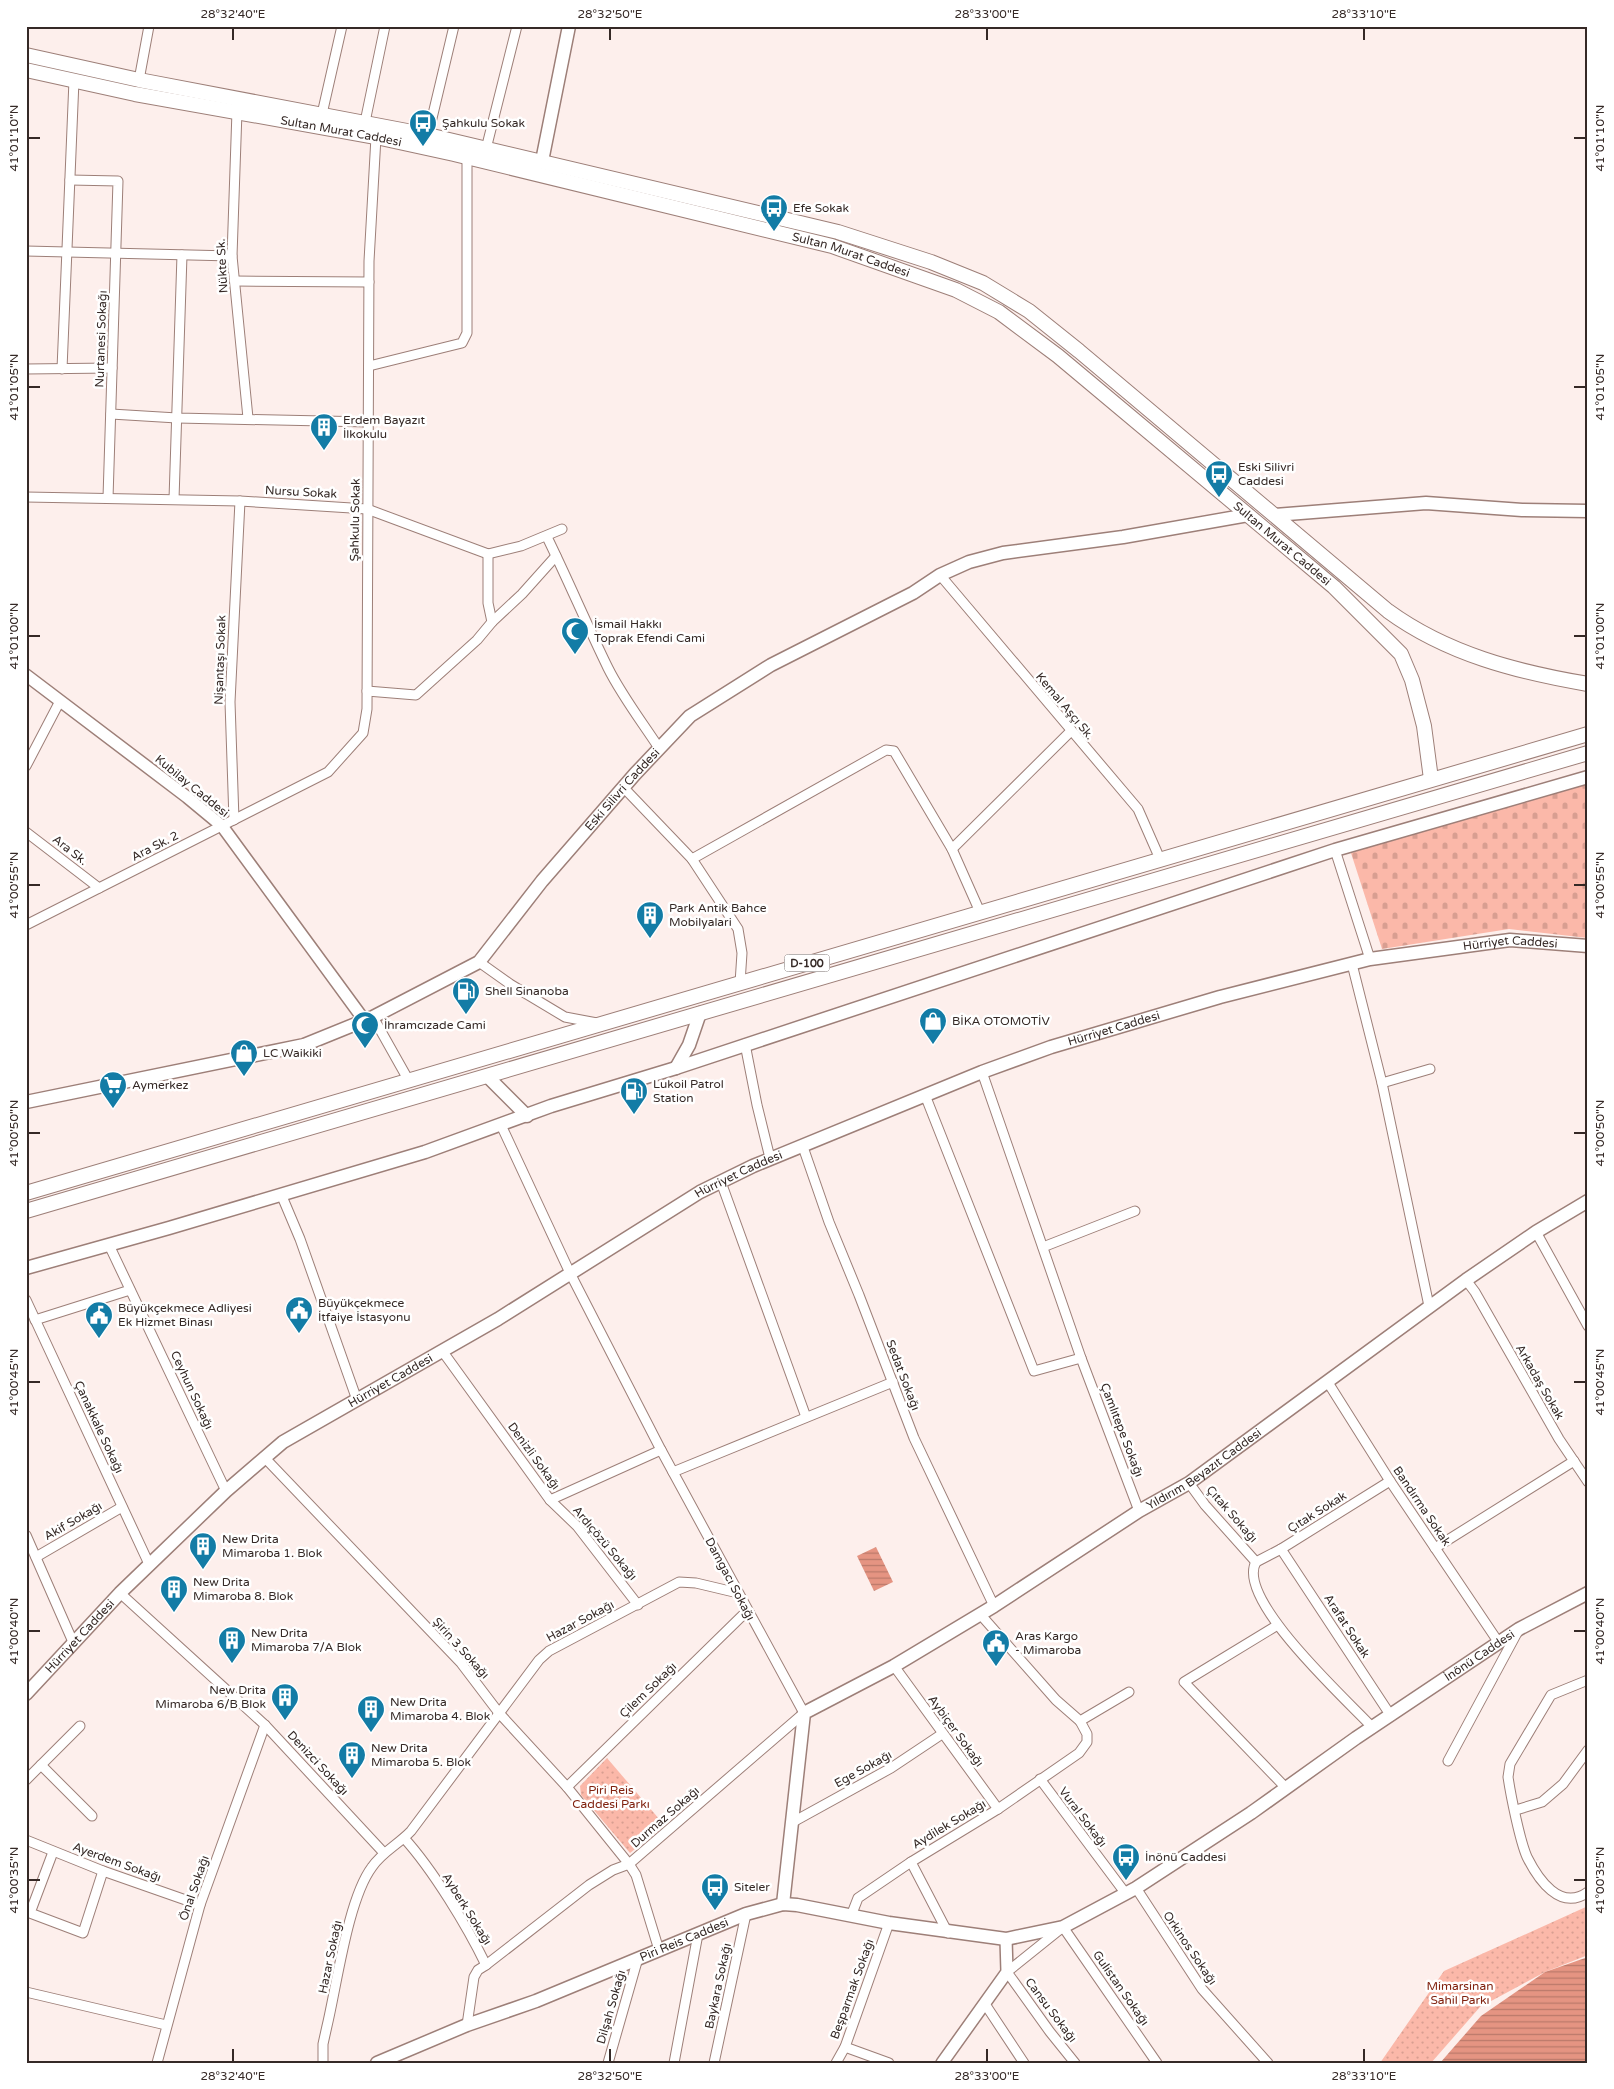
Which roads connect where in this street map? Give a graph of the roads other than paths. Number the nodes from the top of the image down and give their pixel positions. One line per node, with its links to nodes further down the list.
1 (150, 26): 10 (street)
2 (342, 26): 12 (street)
3 (385, 26): 13 (street)
4 (454, 26): 14 (street)
5 (517, 26): 16 (street)
6 (570, 26): 18 (main road)
7 (26, 55): 10 (main road, Sultan Murat Caddesi)
8 (26, 70): 9 (main road, Sultan Murat Caddesi)
9 (74, 80): 11 (main road, Sultan Murat Caddesi); 20 (street)
10 (139, 80): 12 (main road, Sultan Murat Caddesi)
11 (237, 111): 15 (main road, Sultan Murat Caddesi); 27 (street, Nükte Sk.)
12 (322, 114): 13 (main road, Sultan Murat Caddesi)
13 (365, 122): 14 (main road, Sultan Murat Caddesi)
14 (428, 135): 16 (main road, Sultan Murat Caddesi)
15 (376, 137): 17 (main road, Sultan Murat Caddesi); 29 (street, Şahkulu Sokak)
16 (486, 148): 18 (main road, Sultan Murat Caddesi)
17 (467, 158): 19 (main road, Sultan Murat Caddesi); 30 (street)
18 (542, 161): 19 (main road); 21 (main road, Sultan Murat Caddesi)
19 (540, 176): 22 (main road, Sultan Murat Caddesi)
20 (70, 180): 24 (street); 25 (street, Nurtanesi Sokağı)
21 (717, 202): 22 (main road); 44 (main road, Sultan Murat Caddesi)
22 (714, 217): 45 (main road, Sultan Murat Caddesi)
23 (26, 251): 24 (street)
24 (68, 252): 25 (street); 33 (street)
25 (116, 253): 26 (street); 31 (street, Nurtanesi Sokağı)
26 (182, 254): 27 (street); 35 (street)
27 (232, 256): 28 (street, Nükte Sk.)
28 (234, 281): 29 (street); 36 (street, Nükte Sk.)
29 (370, 282): 30 (street, Şahkulu Sokak)
30 (370, 366): 37 (street, Şahkulu Sokak)
31 (112, 368): 33 (street); 34 (street, Nurtanesi Sokağı)
32 (26, 369): 33 (street)
33 (62, 369)
34 (111, 414): 35 (street); 39 (street, Nurtanesi Sokağı)
35 (177, 418): 36 (street); 40 (street)
36 (248, 418): 37 (street)
37 (370, 422): 42 (street, Şahkulu Sokak)
38 (26, 497): 39 (street, Nursu Sokak)
39 (108, 498): 40 (street, Nursu Sokak)
40 (174, 499): 41 (street, Nursu Sokak)
41 (240, 501): 42 (street, Nursu Sokak); 66 (street, Nişantaşı Sokak)
42 (367, 509): 48 (street, Nursu Sokak); 56 (street, Şahkulu Sokak)
43 (1588, 511): 44 (main road)
44 (1275, 515): 45 (main road); 51 (main road, Sultan Murat Caddesi)
45 (1248, 516): 50 (main road, Eski Silivri Caddesi); 53 (main road, Sultan Murat Caddesi)
46 (562, 530): 47 (street)
47 (546, 537): 48 (street); 49 (street)
48 (488, 554): 52 (street)
49 (556, 556): 52 (street); 60 (street)
50 (940, 575): 58 (street, Kemal Aşçı Sk.); 60 (main road, Eski Silivri Caddesi)
51 (1393, 615): 53 (main road); 55 (main road, Sultan Murat Caddesi)
52 (492, 622): 56 (street)
53 (1379, 632): 64 (main road, Sultan Murat Caddesi)
54 (26, 676): 57 (street, Kubilay Caddesi)
55 (1588, 684)
56 (367, 691): 66 (street, Şahkulu Sokak)
57 (60, 701): 62 (street); 67 (street, Kubilay Caddesi)
58 (1071, 732): 69 (street); 72 (street, Kemal Aşçı Sk.)
59 (1588, 734): 64 (main road, D-100)
60 (659, 748): 65 (main road, Eski Silivri Caddesi)
61 (1588, 753): 81 (main road, D-100)
62 (26, 766)
63 (1588, 777): 70 (main road)
64 (1431, 779): 72 (main road, D-100)
65 (624, 788): 71 (street); 78 (main road, Eski Silivri Caddesi)
66 (234, 820): 67 (street, Şahkulu Sokak)
67 (222, 826): 73 (street, Ara Sk. 2); 82 (street, Kubilay Caddesi)
68 (26, 832): 73 (street, Ara Sk.)
69 (952, 849): 71 (street); 74 (street)
70 (1335, 850): 77 (street); 84 (main road)
71 (692, 859): 80 (street)
72 (1160, 859): 74 (main road, D-100)
73 (99, 888): 75 (street, Ara Sk. 2)
74 (980, 912): 80 (main road, D-100)
75 (26, 925)
76 (1588, 946): 77 (main road, Hürriyet Caddesi)
77 (1370, 960): 79 (main road, Hürriyet Caddesi)
78 (479, 962): 82 (main road, Eski Silivri Caddesi); 83 (street)
79 (1352, 964): 87 (main road, Hürriyet Caddesi); 90 (street)
80 (740, 983): 83 (main road, D-100)
81 (700, 1013): 85 (main road); 88 (main road, D-100)
82 (368, 1019): 89 (street); 92 (main road, Eski Silivri Caddesi)
83 (602, 1024): 89 (main road, D-100)
84 (745, 1044): 85 (main road); 96 (street)
85 (676, 1068): 93 (main road)
86 (1430, 1069): 90 (street)
87 (982, 1072): 91 (main road, Hürriyet Caddesi); 105 (street, Çamlıtepe Sokağı)
88 (488, 1077): 93 (main road); 102 (main road, D-100)
89 (409, 1081): 98 (main road, D-100)
90 (1382, 1083): 111 (street)
91 (925, 1095): 95 (main road, Hürriyet Caddesi); 115 (street)
92 (26, 1102)
93 (527, 1116): 94 (main road)
94 (501, 1125): 99 (main road); 107 (street, Damgacı Sokağı)
95 (803, 1147): 96 (main road, Hürriyet Caddesi); 117 (street, Sedat Sokağı)
96 (770, 1158): 97 (main road, Hürriyet Caddesi)
97 (720, 1182): 107 (main road, Hürriyet Caddesi); 119 (street)
98 (26, 1193)
99 (281, 1194): 104 (main road); 118 (street)
100 (1588, 1201): 103 (main road, Yıldırım Beyazıt Caddesi)
101 (1135, 1210): 105 (street)
102 (26, 1212)
103 (1536, 1232): 108 (main road, Yıldırım Beyazıt Caddesi); 113 (street)
104 (109, 1245): 106 (main road); 109 (street, Ceyhun Sokağı)
105 (1043, 1247): 115 (street, Çamlıtepe Sokağı)
106 (26, 1268)
107 (570, 1273): 114 (main road, Hürriyet Caddesi); 120 (street, Damgacı Sokağı)
108 (1466, 1280): 111 (main road, Yıldırım Beyazıt Caddesi); 122 (street, Arkadaş Sokak)
109 (130, 1290): 112 (street); 127 (street, Ceyhun Sokağı)
110 (26, 1300): 112 (street, Çanakkale Sokağı)
111 (1429, 1306): 116 (main road, Yıldırım Beyazıt Caddesi)
112 (35, 1320): 129 (street, Çanakkale Sokağı)
113 (1588, 1326)
114 (443, 1352): 118 (main road, Hürriyet Caddesi); 128 (street, Denizli Sokağı)
115 (1081, 1358): 130 (street, Çamlıtepe Sokağı)
116 (1327, 1381): 124 (street, Bandırma Sokak); 126 (main road, Yıldırım Beyazıt Caddesi)
117 (892, 1382): 119 (street); 141 (street, Sedat Sokağı)
118 (357, 1400): 121 (main road, Hürriyet Caddesi)
119 (806, 1417): 123 (street)
120 (661, 1450): 123 (street, Damgacı Sokağı); 128 (street, Denizli Sokağı)
121 (264, 1457): 127 (main road, Hürriyet Caddesi); 152 (street, Şirin 3 Sokağı)
122 (1574, 1461): 125 (street, Arkadaş Sokak); 132 (street)
123 (673, 1472): 139 (street, Damgacı Sokağı)
124 (1390, 1481): 132 (street, Bandırma Sokak); 133 (street, Çıtak Sokak)
125 (1588, 1482)
126 (1189, 1483): 130 (main road, Yıldırım Beyazıt Caddesi); 135 (street, Çıtak Sokağı)
127 (226, 1491): 136 (main road, Hürriyet Caddesi)
128 (550, 1500): 140 (street, Ardıçözü Sokağı)
129 (122, 1507): 134 (street, Akif Sokağı); 136 (street, Çanakkale Sokağı)
130 (1139, 1511): 141 (main road, Yıldırım Beyazıt Caddesi)
131 (26, 1535): 134 (street)
132 (1435, 1548): 147 (street, Bandırma Sokak)
133 (1281, 1549): 135 (street, Çıtak Sokak); 154 (street, Arafat Sokak)
134 (36, 1557): 146 (street)
135 (1256, 1562): 144 (street)
136 (149, 1564): 138 (main road, Hürriyet Caddesi)
137 (1588, 1592): 145 (main road, İnönü Caddesi)
138 (120, 1593): 146 (main road, Hürriyet Caddesi); 156 (street, Denizci Sokağı)
139 (738, 1593): 140 (street, Hazar Sokağı); 142 (street, Damgacı Sokağı)
140 (638, 1604): 152 (street, Hazar Sokağı)
141 (994, 1606): 143 (main road, Yıldırım Beyazıt Caddesi)
142 (747, 1611): 153 (street, Damgacı Sokağı); 165 (street, Çilem Sokağı)
143 (980, 1614): 148 (main road, Yıldırım Beyazıt Caddesi); 155 (street)
144 (1276, 1626): 158 (street); 166 (street)
145 (1519, 1629): 147 (main road, İnönü Caddesi); 161 (street)
146 (73, 1642): 151 (main road, Hürriyet Caddesi)
147 (1499, 1643): 154 (main road, İnönü Caddesi)
148 (894, 1666): 153 (main road, Yıldırım Beyazıt Caddesi); 159 (street, Aybiçer Sokağı)
149 (1588, 1680): 168 (street)
150 (1129, 1692): 155 (street)
151 (26, 1694)
152 (499, 1713): 165 (street, Şirin 3 Sokağı); 171 (street, Hazar Sokağı)
153 (804, 1713): 170 (main road); 176 (street, Durmaz Sokağı)
154 (1392, 1716): 158 (main road, İnönü Caddesi)
155 (1080, 1721): 163 (street, Aydilek Sokağı)
156 (265, 1725): 174 (street, Denizci Sokağı); 181 (street, Önal Sokağı)
157 (80, 1726): 162 (street)
158 (1373, 1728): 166 (main road, İnönü Caddesi)
159 (942, 1734): 167 (street, Aybiçer Sokağı); 170 (street, Ege Sokağı)
160 (1588, 1750): 168 (street)
161 (1448, 1760)
162 (41, 1765): 164 (street); 169 (street)
163 (1040, 1779): 167 (street, Aydilek Sokağı); 178 (street, Vural Sokağı)
164 (26, 1780)
165 (567, 1787): 176 (street, Şirin 3 Sokağı)
166 (1286, 1788): 178 (main road, İnönü Caddesi)
167 (998, 1809): 175 (street, Aydilek Sokağı)
168 (1516, 1810): 179 (street)
169 (92, 1816)
170 (793, 1822): 180 (main road)
171 (404, 1838): 174 (street, Hazar Sokağı); 191 (street, Ayberk Sokağı)
172 (26, 1840): 173 (street, Ayerdem Sokağı)
173 (53, 1852): 177 (street, Ayerdem Sokağı); 177 (street)
174 (384, 1853): 199 (street, Hazar Sokağı)
175 (911, 1862): 183 (street); 186 (street, Aydilek Sokağı)
176 (629, 1864): 189 (street, Şirin 3 Sokağı); 191 (street, Durmaz Sokağı)
177 (103, 1871): 181 (street, Ayerdem Sokağı)
178 (1131, 1891): 185 (main road, İnönü Caddesi); 210 (street, Orkinos Sokağı)
179 (1588, 1892)
180 (783, 1904): 182 (main road, Piri Reis Caddesi); 183 (main road, Piri Reis Caddesi)
181 (200, 1905): 195 (street, Önal Sokağı)
182 (746, 1914): 187 (main road, Piri Reis Caddesi); 203 (street, Baykara Sokağı)
183 (851, 1916): 184 (main road, Piri Reis Caddesi)
184 (889, 1923): 186 (main road, Piri Reis Caddesi); 197 (street, Beşparmak Sokağı)
185 (1064, 1927): 188 (main road, İnönü Caddesi); 192 (street); 209 (street, Gulistan Sokağı)
186 (948, 1933): 188 (main road, Piri Reis Caddesi)
187 (698, 1934): 189 (main road, Piri Reis Caddesi); 202 (street)
188 (1006, 1939): 192 (street)
189 (659, 1950): 190 (main road, Piri Reis Caddesi)
190 (638, 1958): 196 (main road, Piri Reis Caddesi); 201 (street, Dilşah Sokağı)
191 (486, 1965): 196 (street, Ayberk Sokağı)
192 (1007, 1972): 194 (street); 208 (street, Cansu Sokağı)
193 (26, 1992): 195 (street)
194 (985, 2004): 206 (street); 207 (street)
195 (166, 2025): 198 (street, Önal Sokağı)
196 (467, 2025): 200 (main road, Piri Reis Caddesi)
197 (845, 2046): 204 (street, Beşparmak Sokağı); 205 (street)
198 (158, 2063)
199 (323, 2063)
200 (376, 2063)
201 (608, 2063)
202 (674, 2063)
203 (714, 2063)
204 (836, 2063)
205 (889, 2063)
206 (942, 2063)
207 (1024, 2063)
208 (1075, 2063)
209 (1157, 2063)
210 (1268, 2063)

